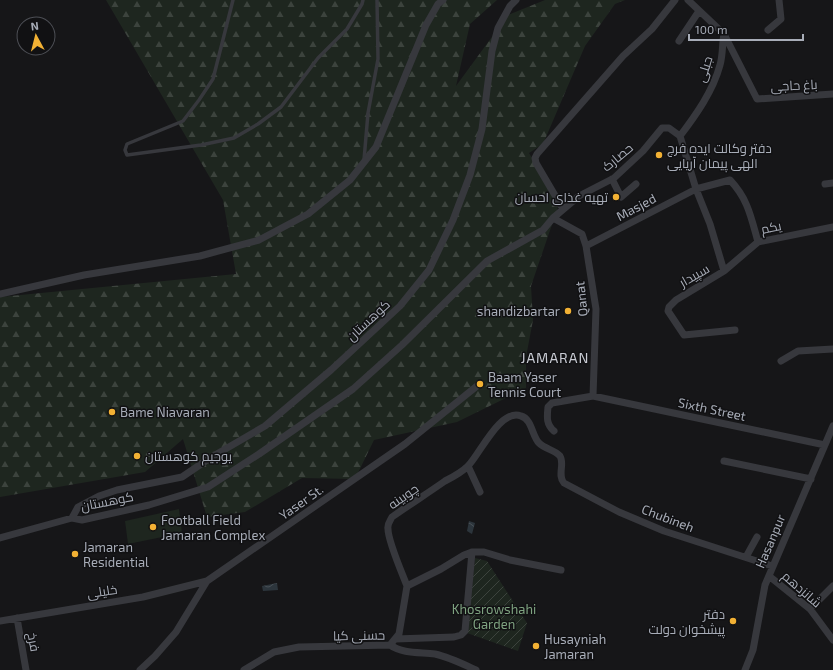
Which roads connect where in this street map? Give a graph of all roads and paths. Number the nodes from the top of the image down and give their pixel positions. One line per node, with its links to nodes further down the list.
1 (233, 0): 2 (lane)
2 (363, 0)
3 (377, 0): 15 (lane)
4 (443, 0): 15 (street)
5 (516, 0): 40 (street, کوهستان)
6 (675, 0): 21 (street)
7 (688, 0): 9 (street)
8 (779, 0): 10 (street)
9 (699, 12): 11 (street); 12 (street)
10 (768, 30)
11 (724, 34): 13 (street, باغ حاجی); 14 (street, جبلی)
12 (679, 41)
13 (833, 94)
14 (680, 136): 16 (street, حصارک); 20 (street, سپیدار)
15 (364, 163): 27 (street)
16 (612, 179): 18 (street); 21 (street, حصارک)
17 (833, 183): 19 (street)
18 (636, 184)
19 (825, 184)
20 (696, 189): 24 (street, Masjed); 25 (street, Masjed); 26 (street, سپیدار)
21 (563, 209): 22 (street, حصارک)
22 (553, 218): 25 (street, Qanat); 40 (street, کوهستان)
23 (833, 228): 24 (street, یکم)
24 (758, 242): 26 (street, یکم)
25 (586, 246): 32 (street, Qanat)
26 (724, 271): 28 (street, سپیدار)
27 (0, 294)
28 (735, 330)
29 (833, 349): 30 (street)
30 (781, 361)
31 (477, 386): 48 (street, Yaser St.)
32 (593, 396): 34 (street); 35 (street, Sixth Street)
33 (833, 426): 35 (street, Hasanpur)
34 (554, 431)
35 (825, 445): 38 (street, Hasanpur)
36 (724, 461): 38 (street)
37 (468, 466): 39 (street); 44 (street, Chubineh); 49 (street, چوبینه)
38 (810, 478): 45 (street, Hasanpur)
39 (480, 492)
40 (72, 518): 42 (street, کوهستان)
41 (757, 536): 44 (street)
42 (0, 538)
43 (472, 552): 46 (street); 49 (street); 55 (street)
44 (746, 558): 45 (street, Chubineh)
45 (772, 566): 47 (street, Hasanpur)
46 (561, 570)
47 (768, 576): 52 (street, شانزدهم); 63 (street, Hasanpur)
48 (207, 581): 53 (street, خلیلی); 60 (street, Yaser St.)
49 (407, 586): 55 (street)
50 (833, 586): 51 (street)
51 (829, 595): 52 (street)
52 (810, 609): 56 (street, شانزدهم)
53 (17, 618): 54 (street, خلیلی); 59 (street, فرخ)
54 (0, 621)
55 (395, 639): 57 (street)
56 (833, 640)
57 (390, 645): 58 (street, حسنی کیا); 61 (street, حسنی کیا)
58 (461, 667): 62 (street, حسنی کیا)
59 (26, 670)
60 (140, 670)
61 (244, 670)
62 (476, 670)
63 (745, 670)

